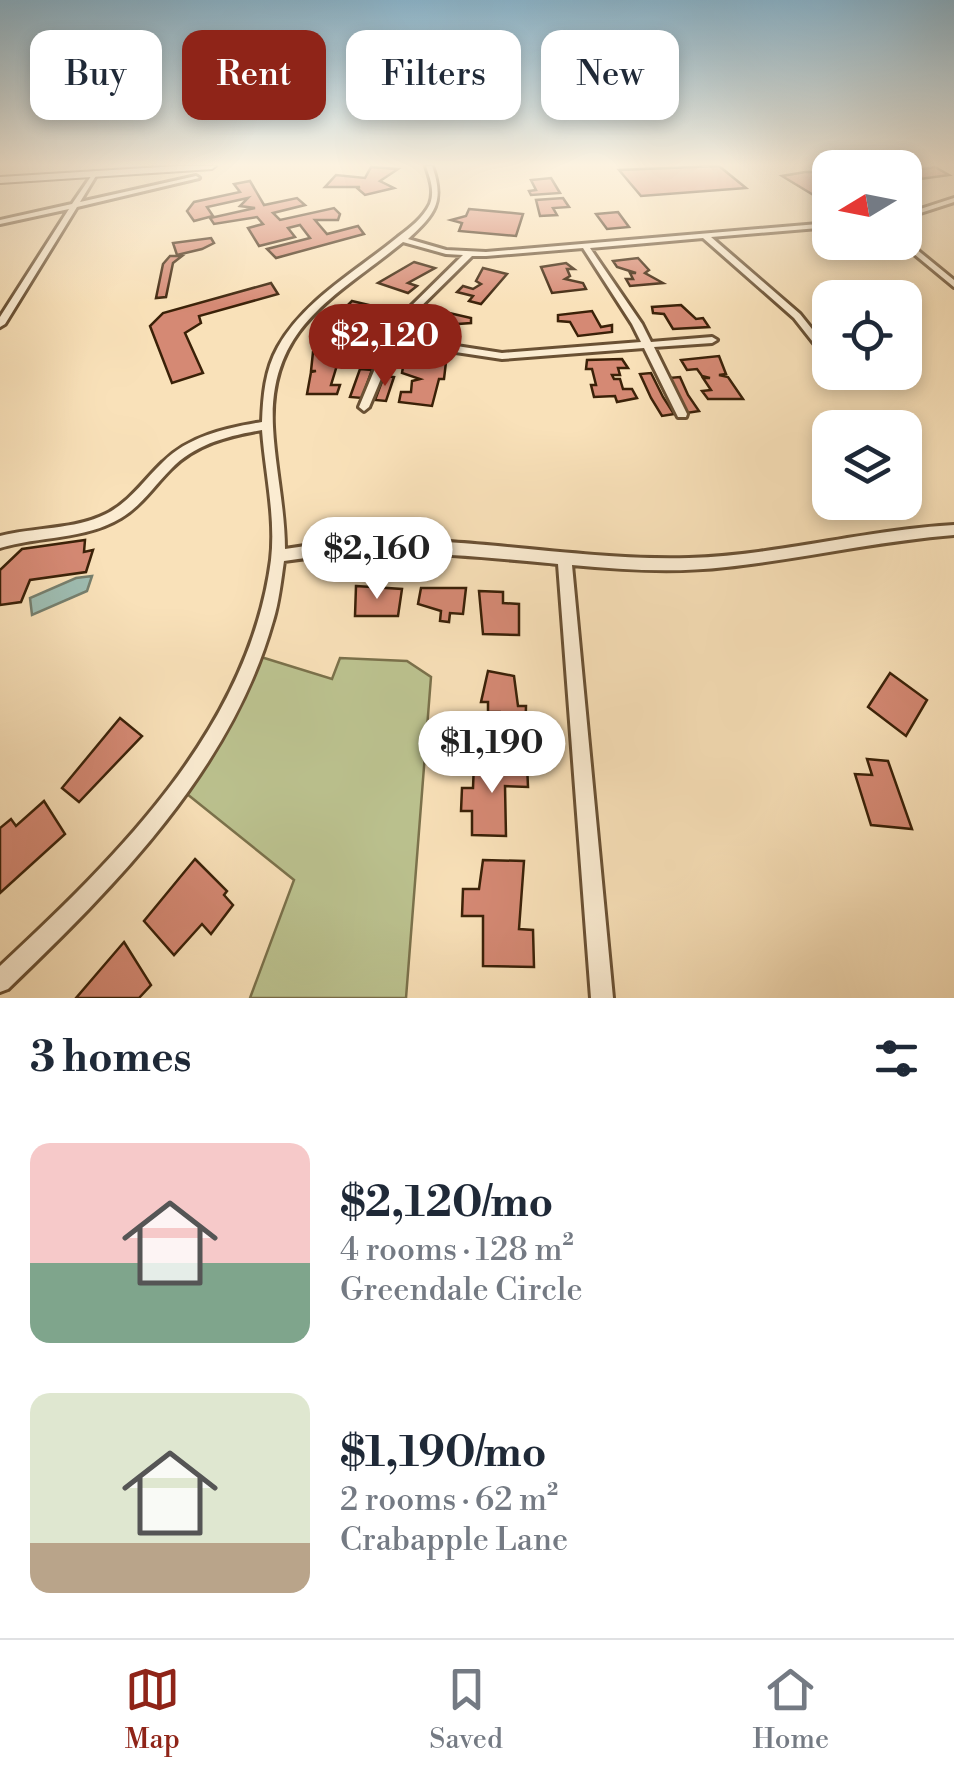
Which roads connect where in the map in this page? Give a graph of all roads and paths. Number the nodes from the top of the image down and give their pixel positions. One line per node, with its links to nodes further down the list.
1 (40, 213): 4 (street)
2 (71, 213): 12 (street)
3 (427, 213): 7 (street)
4 (0, 222)
5 (812, 227): 6 (street)
6 (705, 236): 8 (street); 13 (street)
7 (401, 239): 9 (street); 20 (street)
8 (585, 246): 9 (street); 17 (street)
9 (469, 254): 16 (street)
10 (922, 257): 11 (street)
11 (954, 284)
12 (0, 324)
13 (812, 333)
14 (323, 335): 16 (street)
15 (712, 340): 17 (street)
16 (388, 341): 17 (street); 18 (street)
17 (647, 344): 19 (street)
18 (364, 406)
19 (682, 414)
20 (267, 425): 22 (street); 23 (street)
21 (954, 530): 24 (street)
22 (0, 542)
23 (278, 556): 24 (street); 25 (street)
24 (565, 560): 26 (street)
25 (0, 982)
26 (602, 998)

